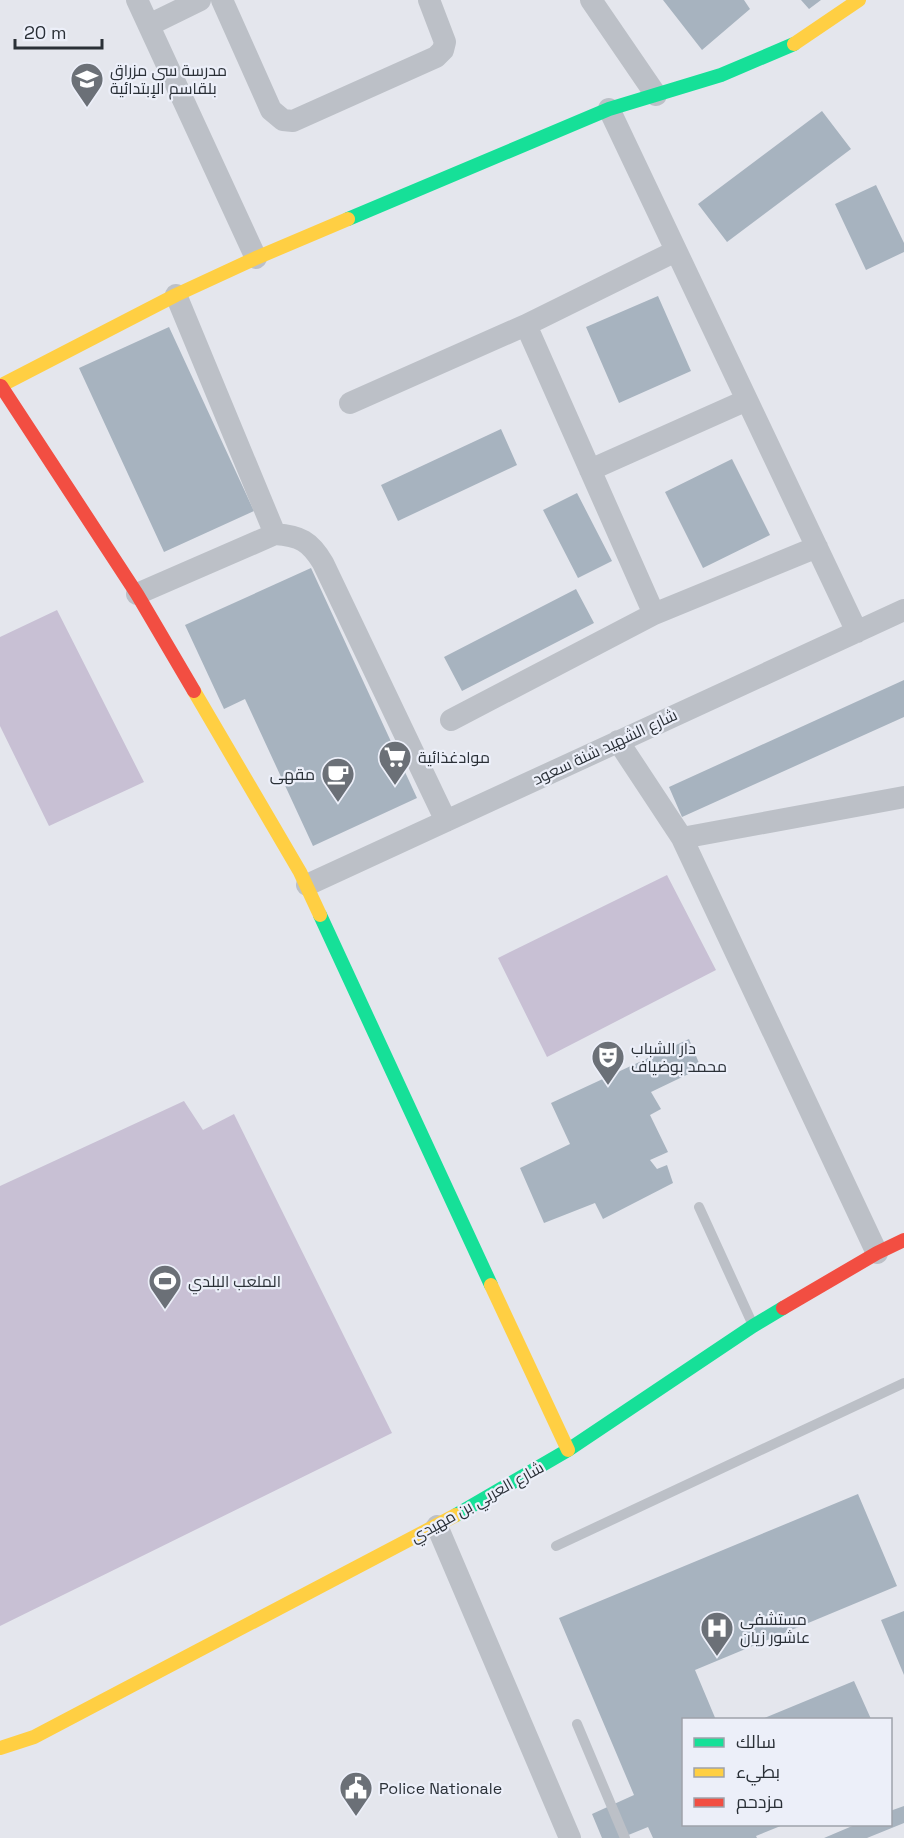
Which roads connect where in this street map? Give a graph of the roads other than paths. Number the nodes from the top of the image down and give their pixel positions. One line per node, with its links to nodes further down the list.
1 (137, 0): 7 (street)
2 (200, 0): 7 (street)
3 (222, 0): 4 (street)
4 (429, 0)
5 (591, 0): 8 (street)
6 (859, 0): 8 (street)
7 (149, 25): 11 (street)
8 (656, 95): 9 (street)
9 (609, 109): 10 (street); 11 (street)
10 (676, 251): 13 (street); 15 (street)
11 (256, 258): 12 (street)
12 (176, 295): 14 (street); 18 (street)
13 (526, 325): 16 (street); 17 (street)
14 (1, 386): 20 (street)
15 (747, 400): 17 (street); 19 (street)
16 (350, 403)
17 (590, 470): 22 (street)
18 (275, 534): 20 (street); 27 (street)
19 (817, 547): 22 (street); 23 (street)
20 (137, 594): 29 (street)
21 (904, 610): 23 (street, شارع الشهيد شنة سعود)
22 (654, 614): 24 (street)
23 (857, 632): 25 (street, شارع الشهيد شنة سعود)
24 (451, 720)
25 (618, 741): 27 (street, شارع الشهيد شنة سعود); 28 (street)
26 (904, 797): 28 (street)
27 (446, 821): 29 (street, شارع الشهيد شنة سعود)
28 (682, 838): 32 (street)
29 (307, 885): 35 (street)
30 (699, 1207): 33 (lane)
31 (904, 1240): 32 (street, شارع العربي بن مهيدي)
32 (878, 1253): 33 (street, شارع العربي بن مهيدي)
33 (753, 1326): 35 (street, شارع العربي بن مهيدي)
34 (904, 1383): 37 (lane)
35 (568, 1450): 36 (street, شارع العربي بن مهيدي)
36 (436, 1526): 39 (street, شارع العربي بن مهيدي); 42 (street)
37 (556, 1546)
38 (577, 1724): 43 (lane)
39 (34, 1737): 40 (street, شارع العربي بن مهيدي); 41 (street, شارع العربي بن مهيدي)
40 (0, 1748)
41 (8, 1760)
42 (570, 1838)
43 (626, 1838)

